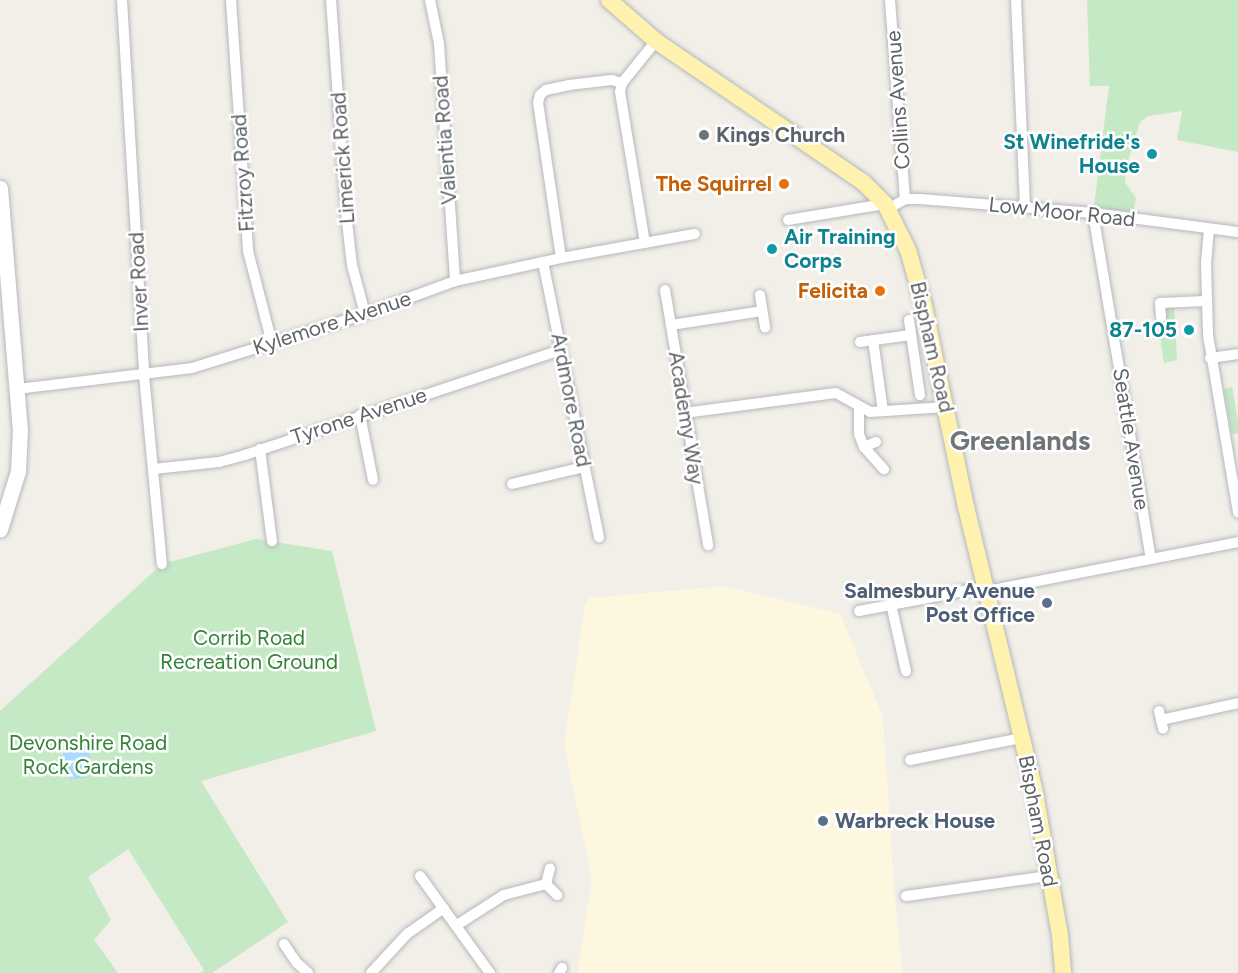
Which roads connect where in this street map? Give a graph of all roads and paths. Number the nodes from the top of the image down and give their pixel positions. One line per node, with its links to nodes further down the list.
1 (122, 0): 39 (street, Inver Road)
2 (231, 0): 35 (street, Fitzroy Road)
3 (331, 0): 27 (street, Limerick Road)
4 (430, 0): 22 (street, Valentia Road)
5 (609, 0): 8 (main road, Bispham Road)
6 (890, 0): 11 (street, Collins Avenue)
7 (1016, 0): 13 (street)
8 (656, 41): 9 (street); 12 (main road, Bispham Road)
9 (622, 83): 19 (street); 20 (street)
10 (0, 188): 40 (main road)
11 (905, 199): 12 (street); 13 (street, Low Moor Road)
12 (886, 207): 15 (street); 43 (main road, Bispham Road)
13 (1025, 207): 14 (street, Low Moor Road)
14 (1093, 213): 16 (street, Low Moor Road); 61 (street, Seattle Avenue)
15 (788, 220)
16 (1209, 229): 17 (street, Low Moor Road); 25 (street)
17 (1238, 232)
18 (695, 234): 19 (street, Kylemore Avenue)
19 (645, 243): 20 (street, Kylemore Avenue)
20 (561, 258): 21 (street, Kylemore Avenue)
21 (543, 262): 22 (street, Kylemore Avenue); 36 (street, Ardmore Road)
22 (455, 281): 27 (street, Kylemore Avenue)
23 (665, 290): 30 (street, Academy Way)
24 (760, 295): 26 (street)
25 (1206, 301): 28 (street); 38 (street)
26 (762, 312): 30 (street); 31 (street)
27 (365, 314): 35 (street, Kylemore Avenue)
28 (1161, 317)
29 (909, 320): 32 (street)
30 (671, 325): 45 (street, Academy Way)
31 (765, 328)
32 (911, 336): 33 (street); 41 (street)
33 (873, 340): 34 (street); 44 (street)
34 (860, 342)
35 (272, 343): 39 (street, Kylemore Avenue)
36 (561, 350): 46 (street, Tyrone Avenue); 50 (street, Ardmore Road)
37 (1238, 354): 38 (street)
38 (1210, 358): 55 (street)
39 (144, 375): 40 (street, Kylemore Avenue); 51 (street, Inver Road)
40 (17, 388): 56 (main road)
41 (920, 395)
42 (859, 407): 44 (street); 45 (street); 48 (street)
43 (946, 407): 44 (street); 63 (main road, Bispham Road)
44 (883, 411)
45 (684, 413): 60 (street, Academy Way)
46 (360, 415): 49 (street, Tyrone Avenue); 53 (street)
47 (876, 442): 48 (street)
48 (864, 447): 52 (street)
49 (260, 449): 51 (street, Tyrone Avenue); 58 (street)
50 (584, 467): 54 (street); 57 (street, Ardmore Road)
51 (154, 469): 62 (street, Inver Road)
52 (884, 469)
53 (373, 480)
54 (512, 484)
55 (1238, 512)
56 (0, 526)
57 (599, 537)
58 (272, 540)
59 (1238, 542): 61 (street)
60 (708, 545)
61 (1151, 558): 63 (street)
62 (162, 564)
63 (986, 589): 64 (street); 69 (main road, Bispham Road)
64 (891, 604): 65 (street); 66 (street)
65 (859, 611)
66 (906, 671)
67 (1238, 703): 68 (street)
68 (1161, 720)
69 (1022, 738): 70 (street); 73 (main road, Bispham Road)
70 (910, 760)
71 (550, 868): 74 (street)
72 (420, 876): 77 (street)
73 (1049, 876): 76 (street); 83 (main road, Bispham Road)
74 (546, 885): 75 (street); 78 (street)
75 (557, 895)
76 (906, 897)
77 (444, 908): 78 (street); 80 (street)
78 (457, 925): 82 (street)
79 (284, 944): 81 (street)
80 (374, 972)
81 (308, 973)
82 (490, 973)
83 (1064, 973)

